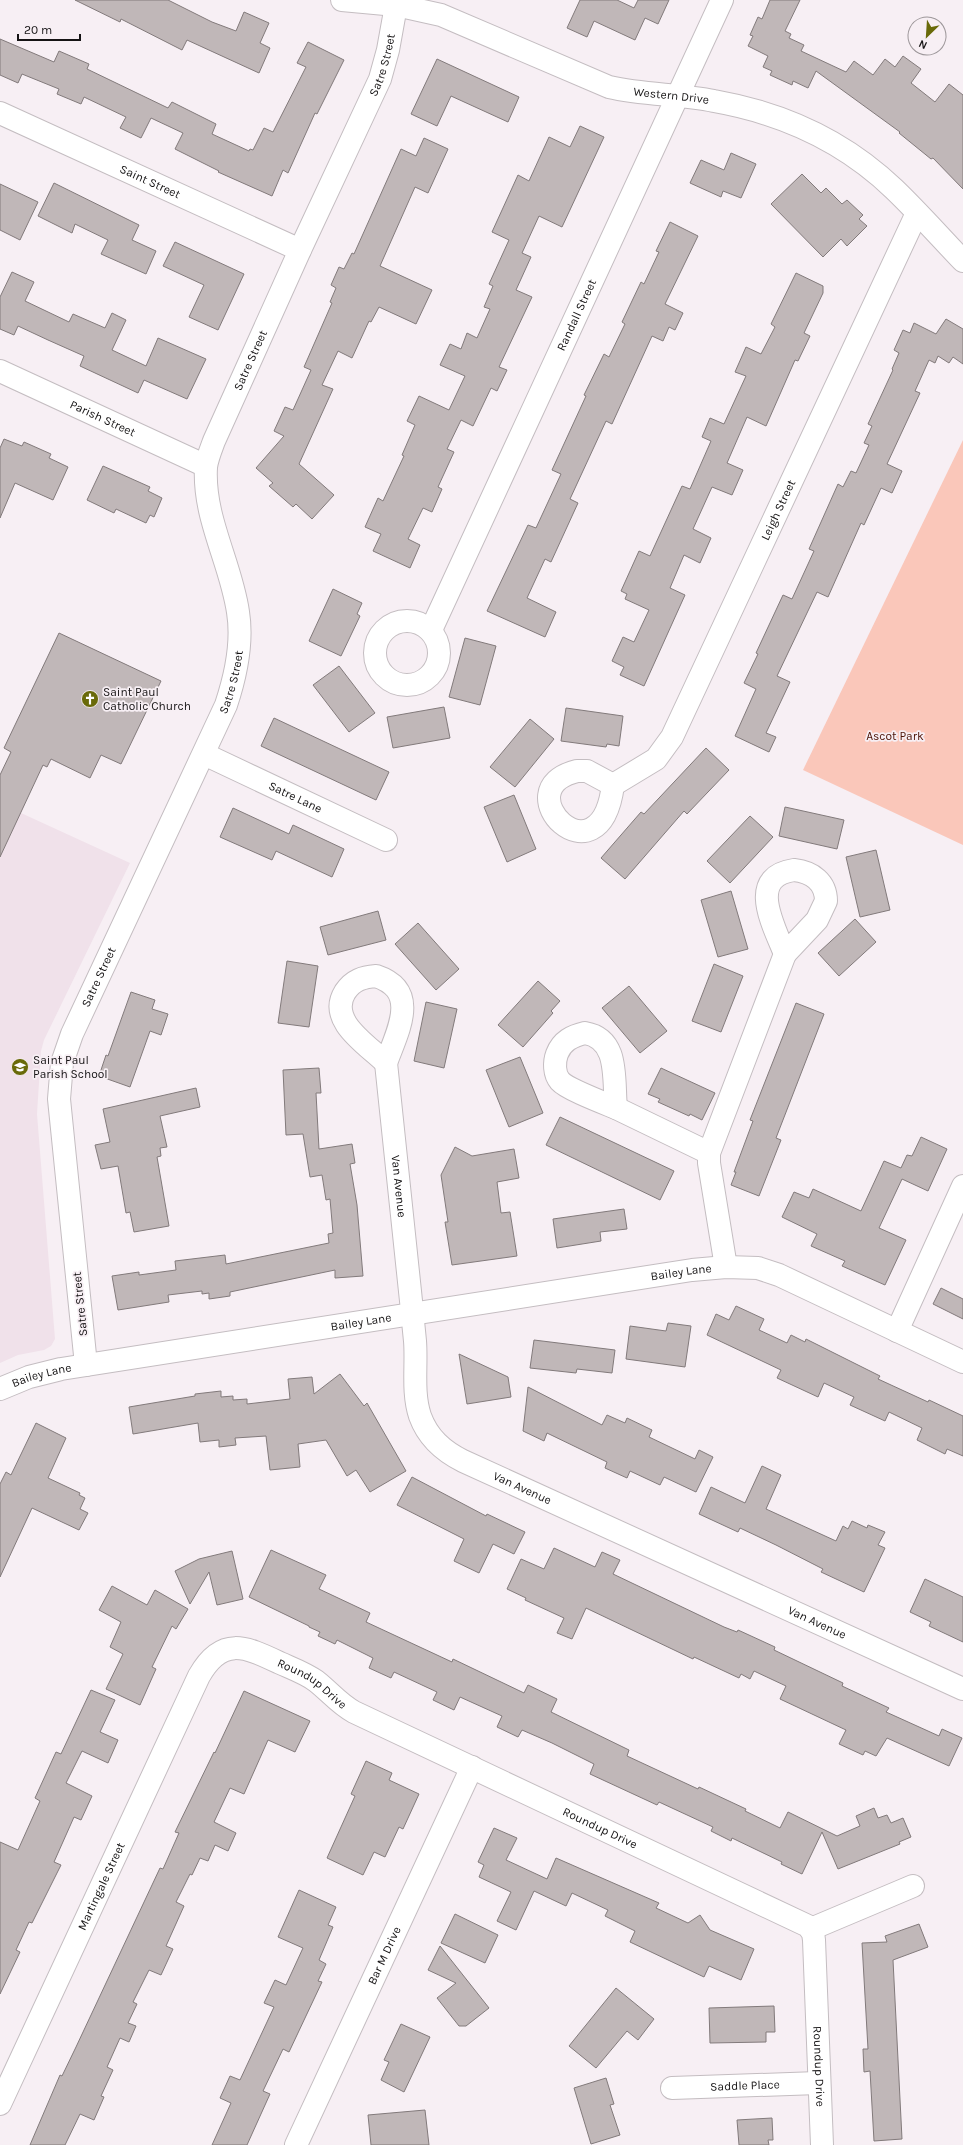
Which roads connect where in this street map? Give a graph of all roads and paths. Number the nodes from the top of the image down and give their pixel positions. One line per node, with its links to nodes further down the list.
1 (342, 0): 3 (street, Western Drive)
2 (722, 0): 4 (street, Randall Street)
3 (396, 3): 4 (street, Western Drive); 7 (street, Satre Street)
4 (677, 96): 6 (street, Western Drive); 11 (street, Randall Street)
5 (0, 113): 7 (street, Saint Street)
6 (917, 213): 8 (street, Western Drive); 13 (street, Leigh Street)
7 (300, 250): 10 (street, Satre Street)
8 (963, 261)
9 (0, 371): 10 (street, Parish Street)
10 (206, 466): 12 (street, Satre Street)
11 (430, 630)
12 (204, 754): 14 (street, Satre Lane); 24 (street, Satre Street)
13 (613, 786)
14 (386, 840)
15 (785, 954): 18 (street, Bailey Lane)
16 (386, 1063): 21 (street, Van Avenue)
17 (616, 1108): 18 (street)
18 (709, 1153): 20 (street, Bailey Lane)
19 (963, 1186): 22 (street)
20 (726, 1267): 21 (street, Bailey Lane); 22 (street, Bailey Lane)
21 (411, 1313): 24 (street, Bailey Lane); 27 (street, Van Avenue)
22 (897, 1331): 23 (street, Bailey Lane)
23 (963, 1362)
24 (86, 1365): 25 (street, Bailey Lane)
25 (0, 1389)
26 (203, 1670): 28 (street, Roundup Drive); 33 (street, Martingale Street)
27 (963, 1689)
28 (472, 1767): 30 (street, Roundup Drive); 34 (street, Bar M Drive)
29 (913, 1886): 30 (street)
30 (811, 1929): 31 (street, Roundup Drive)
31 (818, 2083): 32 (street, Saddle Place); 35 (street, Roundup Drive)
32 (672, 2088)
33 (0, 2104)
34 (296, 2145)
35 (822, 2145)

